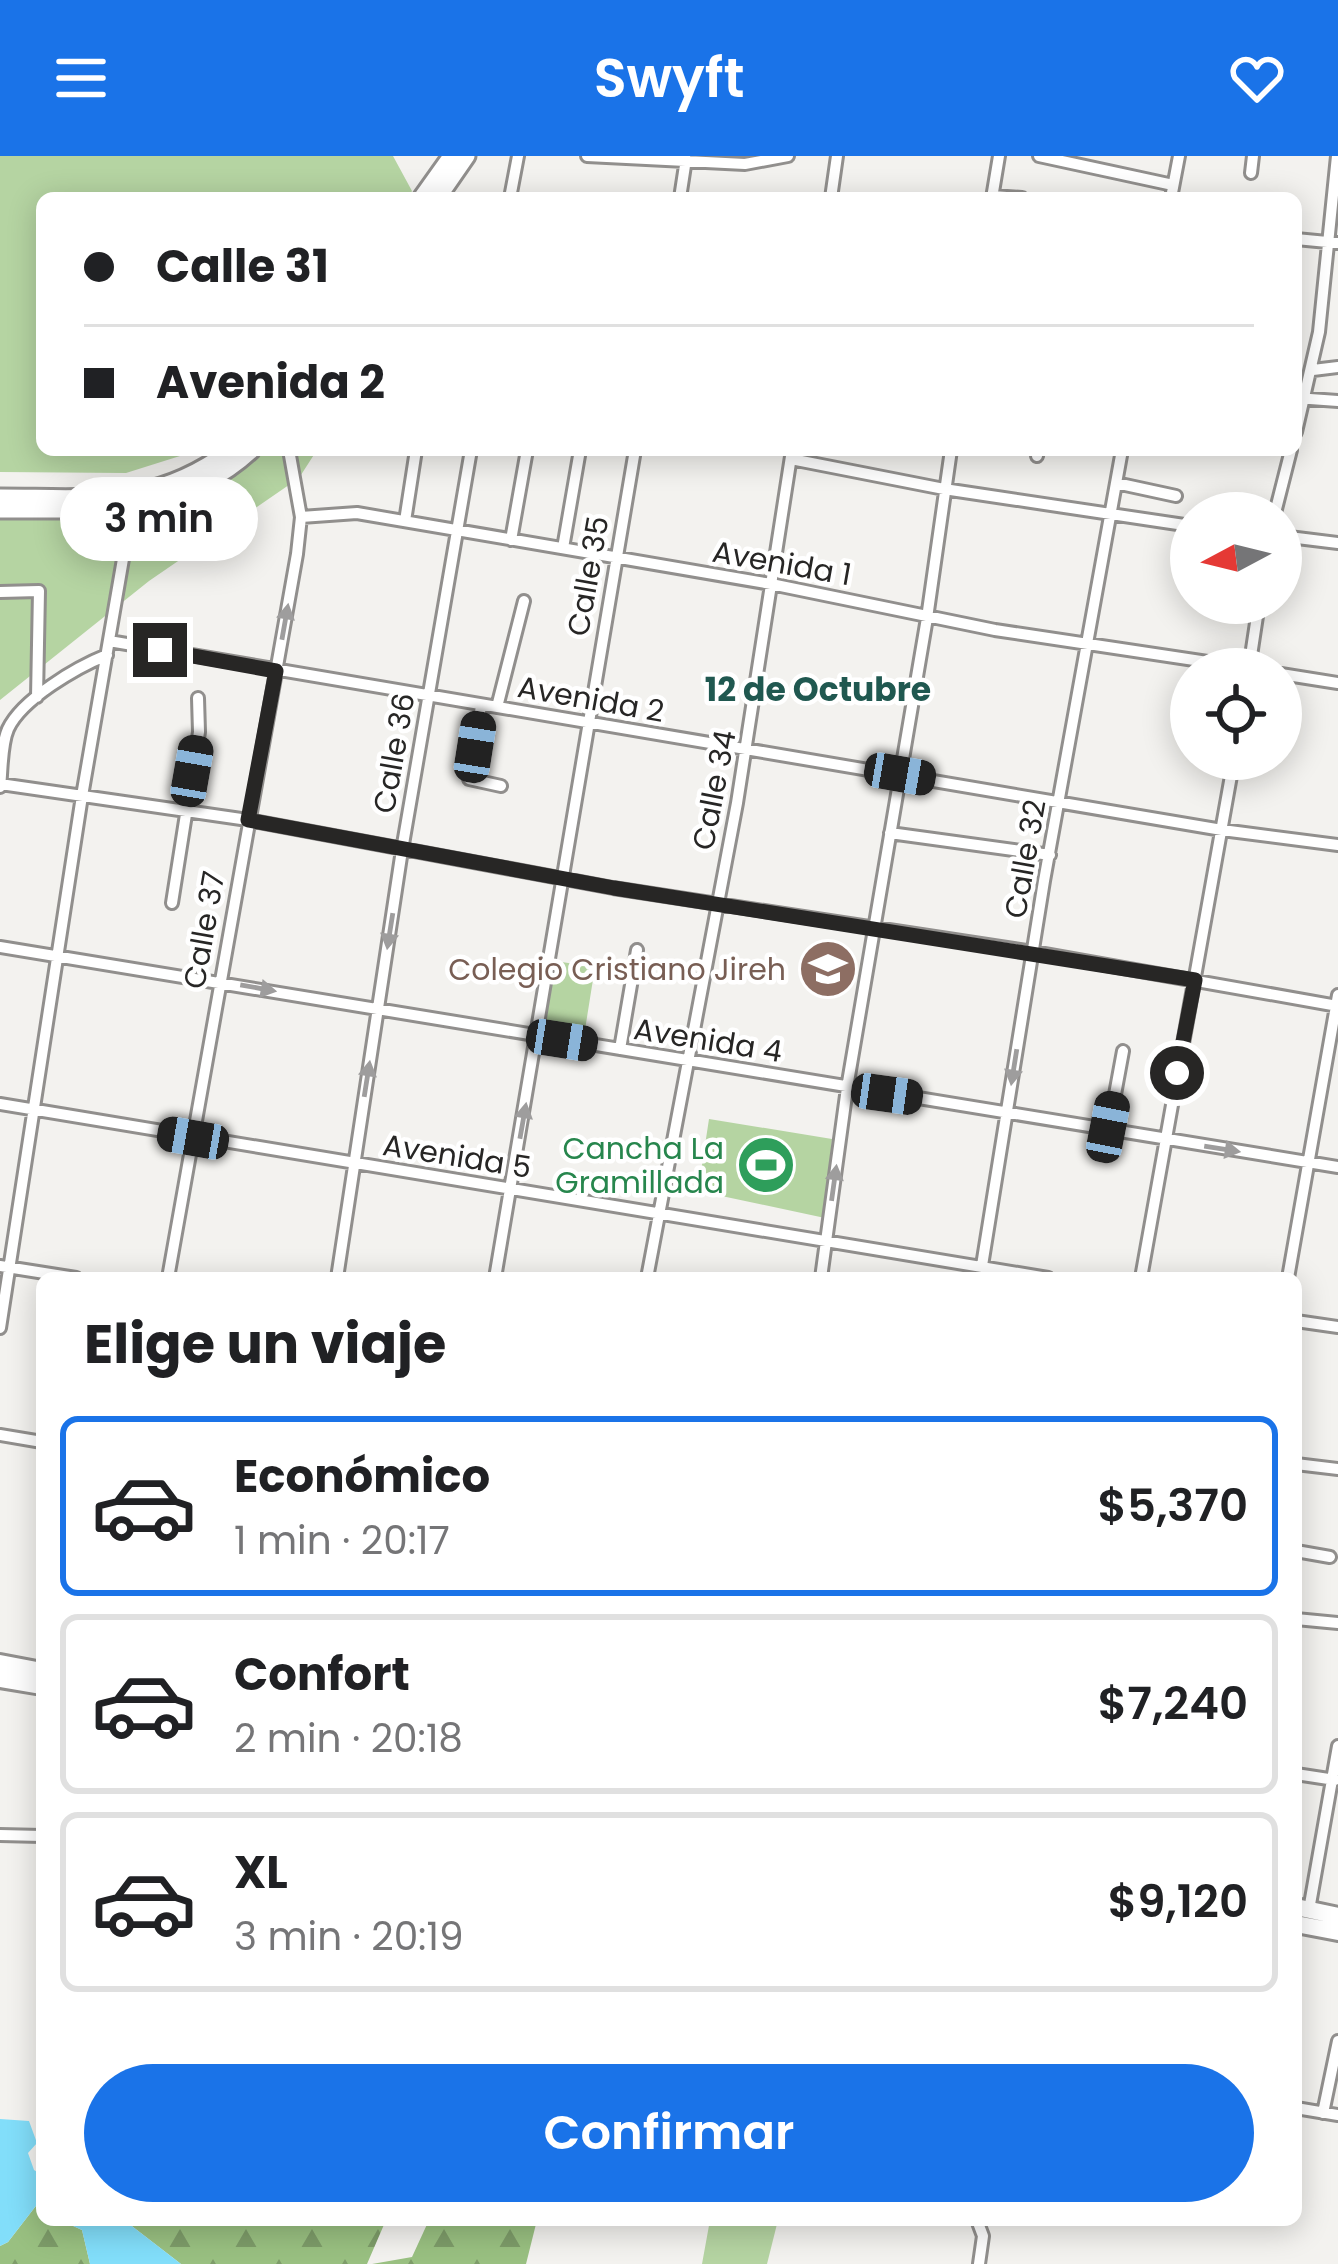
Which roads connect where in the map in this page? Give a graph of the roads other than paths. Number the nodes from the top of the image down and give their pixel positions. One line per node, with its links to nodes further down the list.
1 (451, 156): 14 (main road)
2 (467, 156): 15 (main road)
3 (518, 156): 16 (street)
4 (587, 156): 12 (street)
5 (788, 156): 12 (street)
6 (837, 156): 18 (street)
7 (998, 156): 19 (street)
8 (1039, 156): 20 (street)
9 (1179, 156): 20 (street)
10 (1253, 156): 13 (street)
11 (1337, 156): 22 (street)
12 (686, 159): 17 (street)
13 (1251, 173)
14 (425, 192)
15 (442, 192)
16 (511, 192)
17 (681, 192)
18 (831, 192)
19 (993, 192)
20 (1172, 192)
21 (1302, 240): 22 (street)
22 (1334, 244): 24 (street)
23 (1338, 300): 24 (street)
24 (1322, 303): 26 (street)
25 (1338, 367): 26 (street)
26 (1312, 370): 27 (street)
27 (1302, 394)
28 (1302, 399): 29 (street)
29 (1338, 401)
30 (220, 456): 48 (main road)
31 (243, 456): 49 (main road)
32 (290, 456): 52 (street, Calle 37)
33 (415, 456): 53 (street)
34 (470, 456): 55 (street, Calle 36)
35 (525, 456): 57 (street)
36 (579, 456): 59 (street)
37 (634, 456): 60 (street, Calle 35)
38 (792, 456): 61 (street, Calle 34)
39 (801, 456): 44 (street)
40 (949, 456): 44 (street)
41 (1121, 456): 43 (street, Calle 32)
42 (1290, 456): 45 (street)
43 (1116, 483): 46 (street); 51 (street, Calle 32)
44 (944, 488): 51 (street); 64 (street)
45 (1281, 492)
46 (1170, 495)
47 (0, 497): 48 (main road)
48 (94, 504): 49 (main road); 50 (main road)
49 (132, 507): 65 (street)
50 (0, 510)
51 (1110, 512): 54 (street); 66 (street, Calle 32)
52 (301, 517): 53 (street, Avenida 1); 69 (street, Calle 37, one-way to 52)
53 (405, 521): 55 (street, Avenida 1)
54 (1170, 524)
55 (460, 531): 57 (street, Avenida 1); 72 (street, Calle 36)
56 (1302, 539): 58 (street)
57 (511, 541): 59 (street, Avenida 1)
58 (1338, 543)
59 (563, 548): 60 (street, Avenida 1)
60 (616, 559): 61 (street, Avenida 1); 78 (street, Calle 35)
61 (771, 584): 64 (street, Avenida 1); 80 (street, Calle 34)
62 (0, 592): 73 (street)
63 (524, 601): 76 (street)
64 (927, 618): 66 (street, Avenida 1); 81 (street)
65 (116, 641): 67 (street); 69 (street, Avenida 2)
66 (1086, 646): 68 (street, Avenida 1); 86 (street, Calle 32)
67 (107, 656): 73 (street); 85 (street)
68 (1170, 658)
69 (276, 671): 72 (street, Avenida 2); 88 (street, Calle 37)
70 (1302, 677): 71 (street)
71 (1338, 683)
72 (428, 695): 75 (street, Avenida 2); 92 (street, Calle 36)
73 (38, 697): 79 (street)
74 (198, 698): 87 (street)
75 (481, 706): 76 (street, Avenida 2); 84 (street)
76 (497, 707): 78 (street, Avenida 2)
77 (0, 717): 79 (street)
78 (586, 722): 80 (street, Avenida 2); 94 (street, Calle 35)
79 (8, 729): 83 (street)
80 (747, 746): 81 (street, Avenida 2); 96 (street, Calle 34)
81 (900, 774): 86 (street, Avenida 2); 90 (street)
82 (1230, 780): 89 (street)
83 (0, 785): 85 (street)
84 (501, 786)
85 (82, 796): 87 (street); 101 (street)
86 (1059, 803): 89 (street, Avenida 2); 93 (street, Calle 32)
87 (184, 810): 88 (street); 95 (street)
88 (248, 820): 92 (street); 103 (street, Calle 37)
89 (1222, 830): 91 (street, Avenida 2); 102 (street)
90 (890, 833): 93 (street); 97 (street)
91 (1338, 845)
92 (402, 850): 94 (street); 105 (street, Calle 36, one-way to 105)
93 (1050, 855): 100 (street, Calle 32)
94 (562, 878): 96 (street); 106 (street, Calle 35)
95 (172, 902)
96 (716, 904): 97 (street); 109 (street, Calle 34)
97 (874, 926): 100 (street); 110 (street)
98 (0, 947): 101 (street, Avenida 4)
99 (637, 950): 107 (street)
100 (1033, 952): 102 (street); 113 (street, Calle 32, one-way to 113)
101 (59, 958): 103 (street, Avenida 4); 112 (street)
102 (1195, 980): 104 (street); 116 (street)
103 (218, 982): 105 (street, Avenida 4, one-way to 105); 115 (street, Calle 37)
104 (1337, 1002): 117 (street)
105 (378, 1012): 106 (street, Avenida 4); 118 (street, Calle 36, one-way to 105)
106 (538, 1036): 107 (street, Avenida 4); 120 (street, Calle 35, one-way to 106)
107 (620, 1049): 109 (street, Avenida 4)
108 (1123, 1051): 114 (street)
109 (686, 1062): 110 (street, Avenida 4); 121 (street, Calle 34)
110 (847, 1088): 113 (street, Avenida 4); 122 (street, one-way to 110)
111 (0, 1104): 112 (street, Avenida 5)
112 (35, 1110): 115 (street, Avenida 5); 123 (street)
113 (1007, 1112): 114 (street, Avenida 4); 131 (street, Calle 32)
114 (1108, 1127): 116 (street, Avenida 4)
115 (193, 1138): 118 (street, Avenida 5); 125 (street, Calle 37)
116 (1164, 1139): 117 (street, Avenida 4, one-way to 117); 132 (street)
117 (1309, 1162): 119 (street, Avenida 4); 133 (street)
118 (353, 1164): 120 (street, Avenida 5); 126 (street, Calle 36)
119 (1338, 1167)
120 (511, 1189): 121 (street, Avenida 5); 127 (street, Calle 35)
121 (657, 1215): 122 (street, Avenida 5); 128 (street, Calle 34)
122 (827, 1240): 129 (street); 130 (street, Avenida 5)
123 (4, 1267): 124 (street); 136 (street)
124 (37, 1272)
125 (169, 1272)
126 (338, 1272)
127 (496, 1272)
128 (648, 1272)
129 (821, 1272)
130 (972, 1272)
131 (981, 1272)
132 (1142, 1272)
133 (1289, 1272)
134 (1302, 1322): 135 (street)
135 (1338, 1327)
136 (0, 1328)
137 (0, 1436): 138 (street)
138 (36, 1441)
139 (1302, 1466): 140 (street)
140 (1338, 1469)
141 (1302, 1552): 142 (street)
142 (1330, 1557)
143 (1302, 1619): 144 (street)
144 (1338, 1622)
145 (0, 1663): 146 (main road)
146 (36, 1670)
147 (0, 1679): 148 (main road)
148 (36, 1685)
149 (1338, 1746): 151 (street)
150 (1302, 1775): 151 (street)
151 (1335, 1780): 154 (street)
152 (1, 1835): 153 (street)
153 (36, 1836)
154 (1302, 1905)
155 (1302, 1913): 157 (main road)
156 (1302, 1914): 158 (main road)
157 (1338, 1916)
158 (1338, 1932)
159 (1338, 2041): 161 (street)
160 (1302, 2109): 161 (street)
161 (1323, 2113): 162 (street)
162 (1338, 2115)
163 (979, 2226): 164 (street)
164 (979, 2264)

